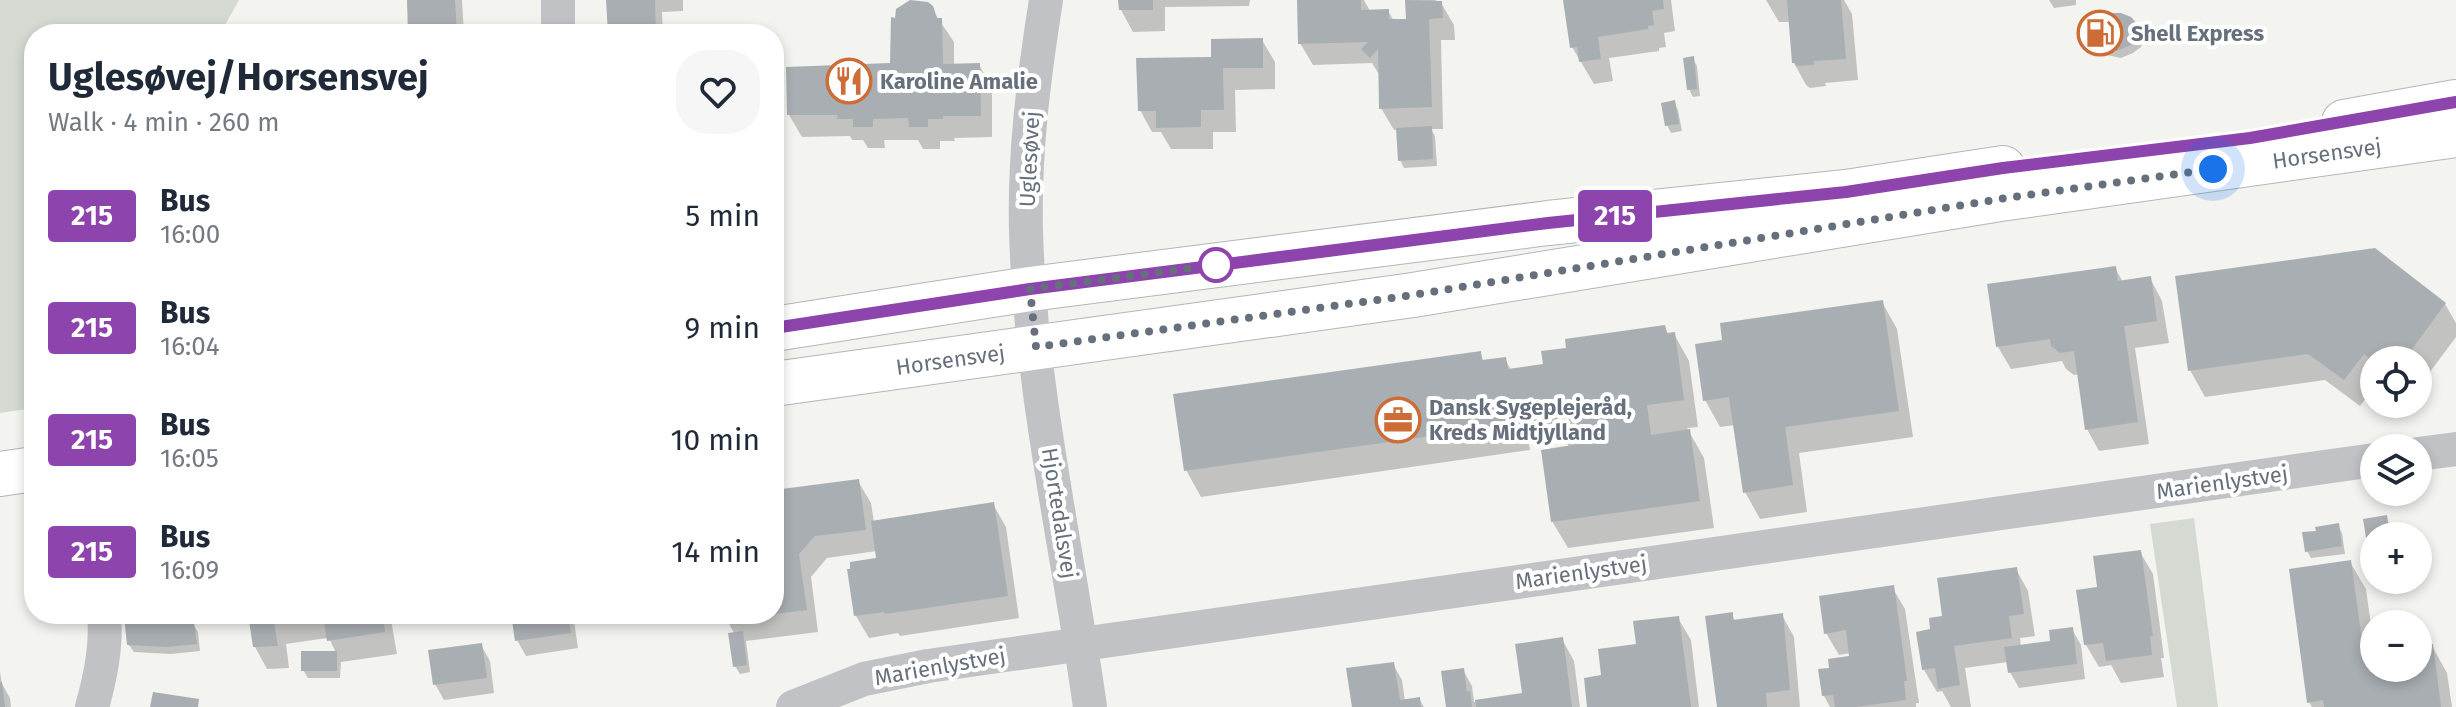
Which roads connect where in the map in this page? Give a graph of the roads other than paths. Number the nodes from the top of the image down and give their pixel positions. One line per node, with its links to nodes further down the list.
1 (558, 0): 3 (street)
2 (1046, 0): 6 (street, Uglesøvej)
3 (558, 24)
4 (2456, 102): 6 (main road, Horsensvej)
5 (2456, 135): 6 (main road, Horsensvej)
6 (1033, 318): 7 (main road, Horsensvej); 8 (main road, Horsensvej); 15 (street, Hjortedalsvej)
7 (784, 329)
8 (784, 381)
9 (2456, 449): 10 (street)
10 (2432, 452)
11 (2360, 462): 15 (street, Marienlystvej)
12 (24, 470): 13 (main road)
13 (0, 474)
14 (105, 624): 16 (street)
15 (1081, 643): 17 (street, Marienlystvej); 18 (street, Hjortedalsvej)
16 (92, 707)
17 (793, 707)
18 (1090, 707)

